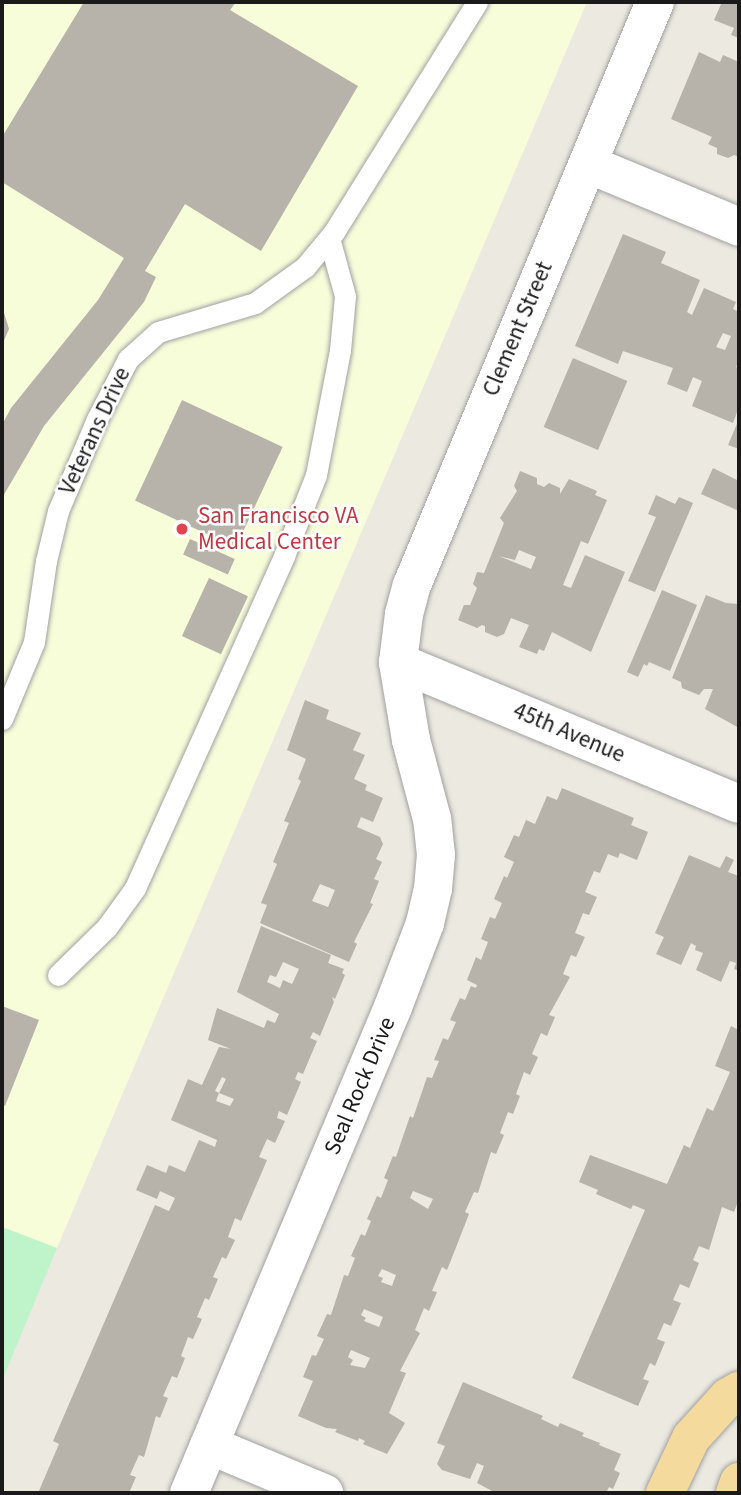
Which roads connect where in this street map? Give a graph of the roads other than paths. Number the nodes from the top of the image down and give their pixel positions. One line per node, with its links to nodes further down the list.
1 (477, 2): 5 (lane, Veterans Drive)
2 (655, 2): 3 (street, Clement Street)
3 (588, 164): 4 (street); 6 (street, Clement Street)
4 (739, 227)
5 (329, 238): 7 (lane, Veterans Drive); 9 (lane)
6 (398, 662): 8 (street, 45th Avenue); 11 (street, Seal Rock Drive)
7 (2, 719)
8 (739, 804)
9 (58, 975)
10 (739, 1391): 15 (main road)
11 (209, 1445): 13 (street, Seal Rock Drive); 14 (street)
12 (739, 1482): 16 (main road)
13 (189, 1493)
14 (324, 1493)
15 (665, 1493)
16 (735, 1493)

